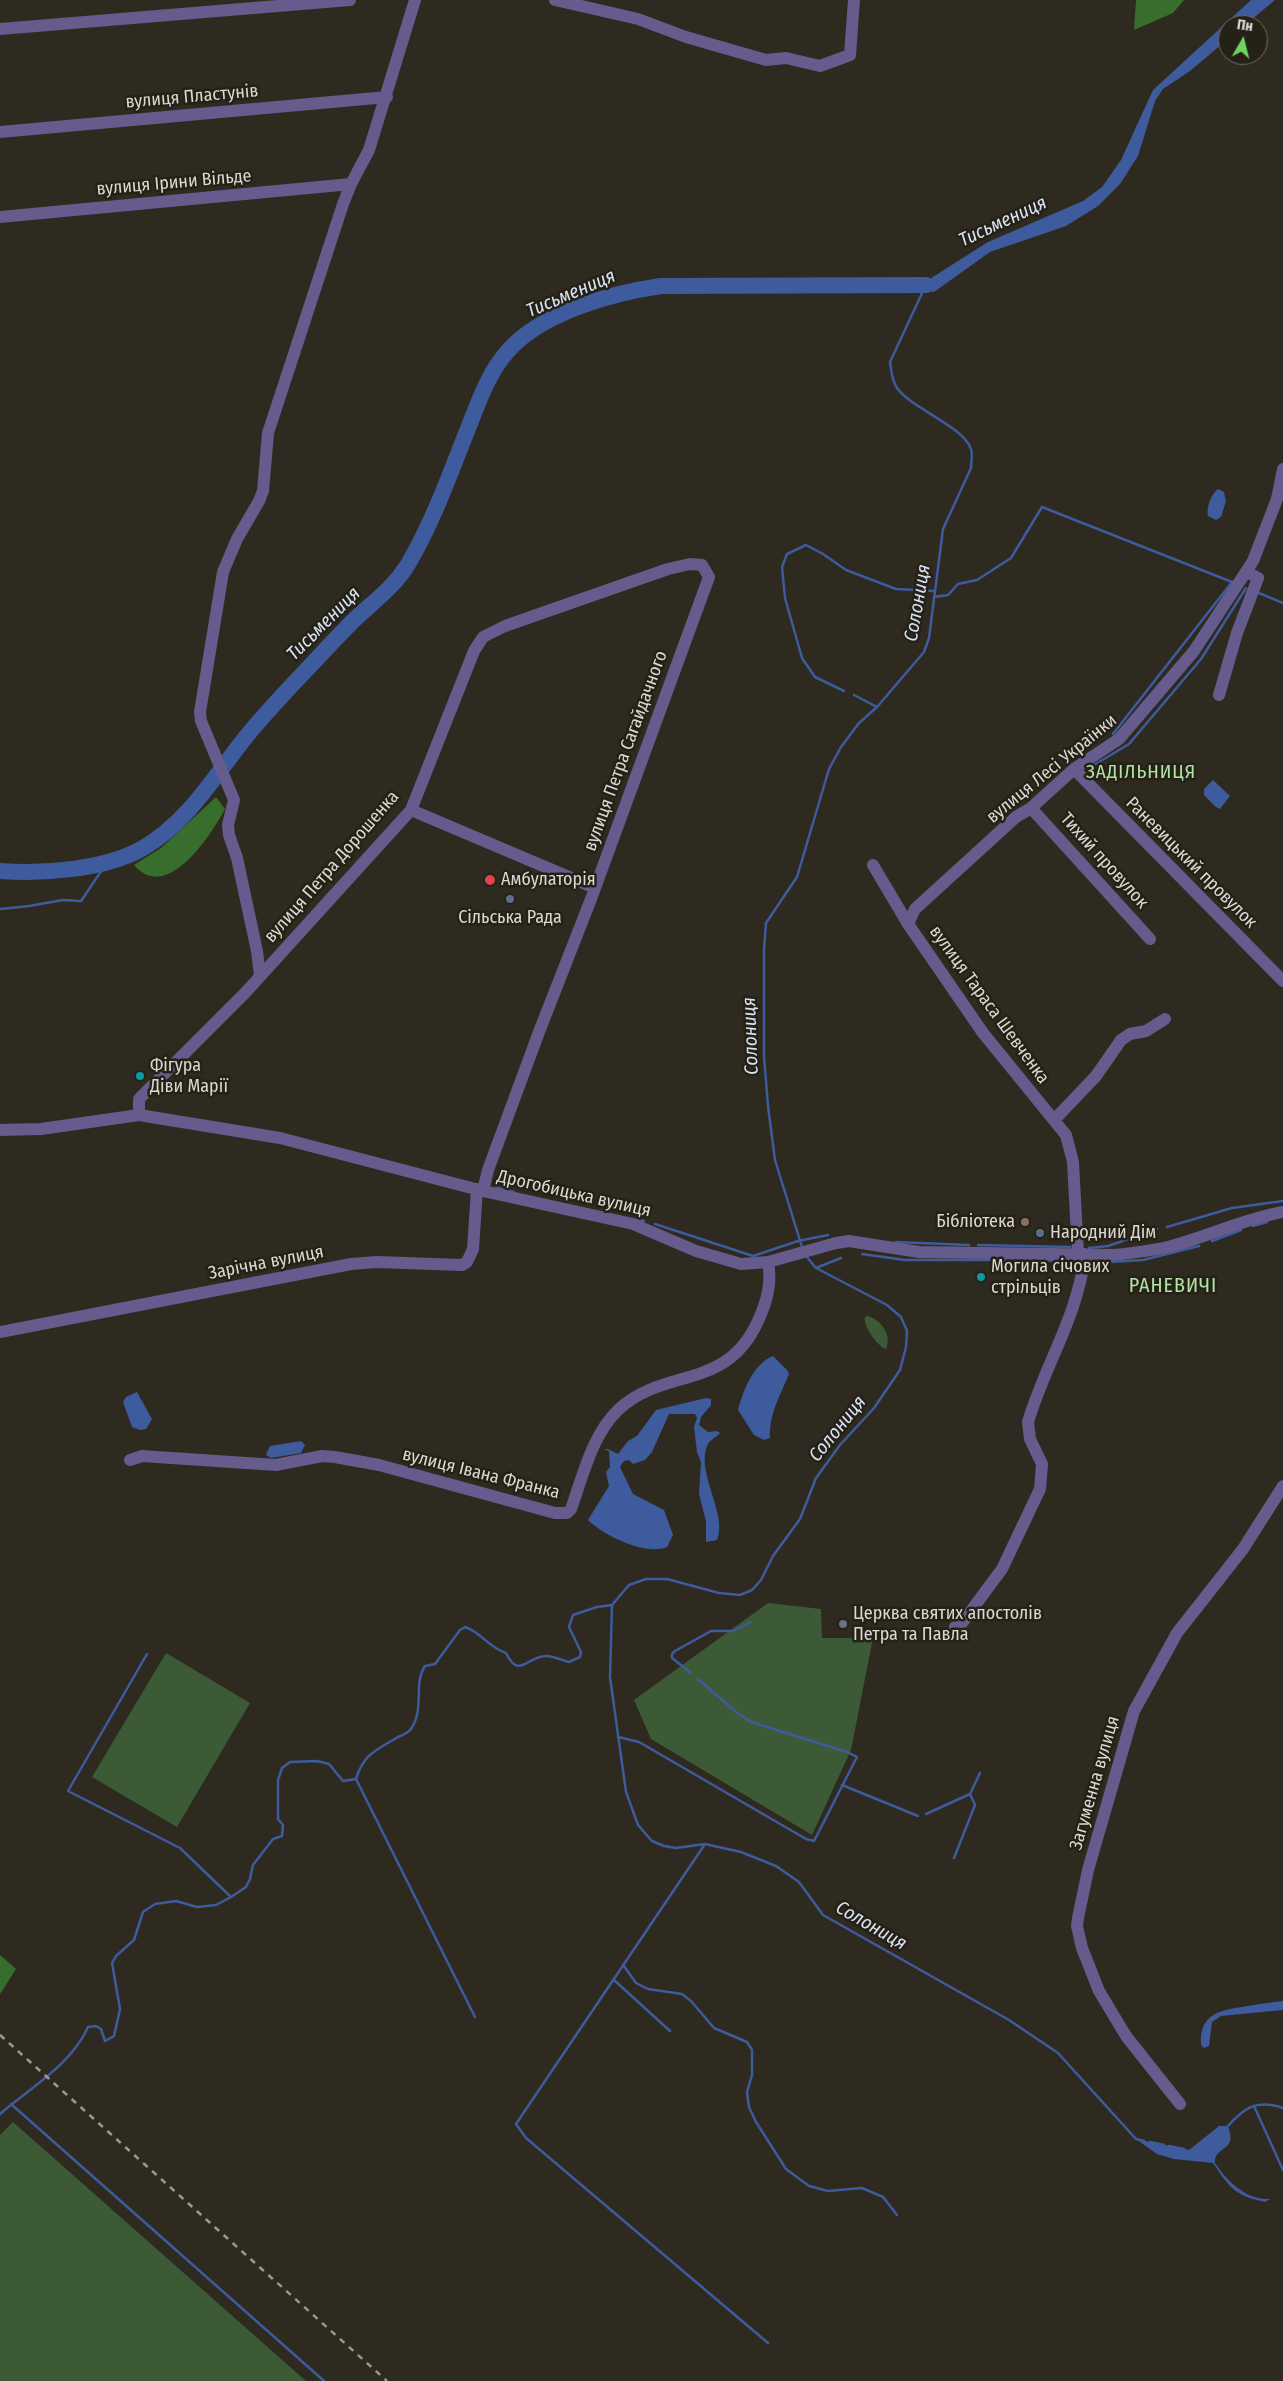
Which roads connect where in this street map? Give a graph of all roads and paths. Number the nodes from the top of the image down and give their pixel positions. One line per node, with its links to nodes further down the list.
1 (350, 0): 5 (street)
2 (415, 0): 6 (street)
3 (555, 0): 4 (street)
4 (854, 0)
5 (0, 29)
6 (387, 97): 7 (street, вулиця Пластунів); 8 (street)
7 (0, 132)
8 (351, 184): 9 (street, вулиця Ірини Вільде); 21 (street)
9 (0, 217)
10 (1283, 469): 11 (street, вулиця Лесі Українки)
11 (1247, 572): 13 (street); 14 (street, вулиця Лесі Українки)
12 (708, 577): 16 (street, вулиця Петра Дорошенка); 18 (street, вулиця Петра Сагайдачного)
13 (1219, 695)
14 (1074, 769): 15 (street, вулиця Лесі Українки); 22 (street, Раневицький провулок)
15 (1032, 808): 19 (street, вулиця Лесі Українки); 20 (street, Тихий провулок)
16 (411, 810): 18 (street); 21 (street, вулиця Петра Дорошенка)
17 (874, 865): 19 (street, вулиця Тараса Шевченка)
18 (595, 888): 27 (street, вулиця Петра Сагайдачного)
19 (908, 924): 25 (street, вулиця Тараса Шевченка)
20 (1150, 939)
21 (260, 976): 24 (street, вулиця Петра Дорошенка)
22 (1283, 981)
23 (1165, 1019): 25 (street)
24 (139, 1115): 26 (street, Дрогобицька вулиця); 27 (street, Дрогобицька вулиця)
25 (1055, 1119): 29 (street, вулиця Тараса Шевченка)
26 (0, 1130)
27 (480, 1190): 30 (street, Дрогобицька вулиця); 31 (street, Зарічна вулиця)
28 (1283, 1212): 29 (street, Дрогобицька вулиця)
29 (1081, 1254): 30 (street, Дрогобицька вулиця); 34 (street, вулиця Тараса Шевченка)
30 (768, 1262): 32 (street, вулиця Івана Франка)
31 (0, 1332)
32 (130, 1460)
33 (1283, 1486): 35 (street, Загуменна вулиця)
34 (955, 1627)
35 (1180, 2104)

